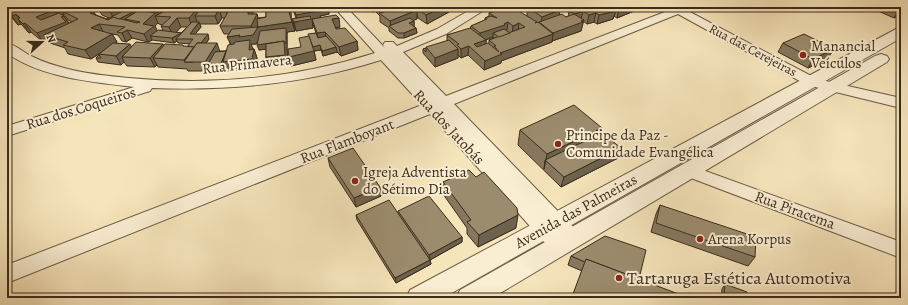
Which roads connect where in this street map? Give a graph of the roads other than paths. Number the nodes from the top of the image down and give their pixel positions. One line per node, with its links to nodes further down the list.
1 (340, 7): 8 (street, Rua dos Jatobás)
2 (353, 7): 8 (street, Rua dos Jatobás)
3 (483, 7): 8 (street, Rua Primavera)
4 (680, 8): 9 (street, Rua das Cerejeiras); 13 (street, Rua Flamboyant)
5 (901, 32): 9 (street, Avenida das Palmeiras)
6 (901, 47): 11 (street, Avenida das Palmeiras)
7 (8, 49): 10 (street, Rua Primavera)
8 (389, 53): 10 (street, Rua Primavera); 13 (street, Rua dos Jatobás)
9 (812, 82): 11 (street, Rua das Cerejeiras); 16 (street, Avenida das Palmeiras)
10 (155, 85): 14 (street, Rua dos Coqueiros)
11 (832, 87): 12 (street, Rua das Cerejeiras); 15 (street, Avenida das Palmeiras)
12 (901, 104)
13 (437, 105): 16 (street, Rua dos Jatobás); 19 (street, Rua Flamboyant)
14 (7, 131)
15 (689, 171): 17 (street, Avenida das Palmeiras); 18 (street, Rua Piracema)
16 (550, 225): 17 (street, Rua dos Jatobás); 20 (street, Avenida das Palmeiras)
17 (566, 242): 21 (street, Avenida das Palmeiras)
18 (901, 250)
19 (7, 274)
20 (419, 298)
21 (469, 298)

